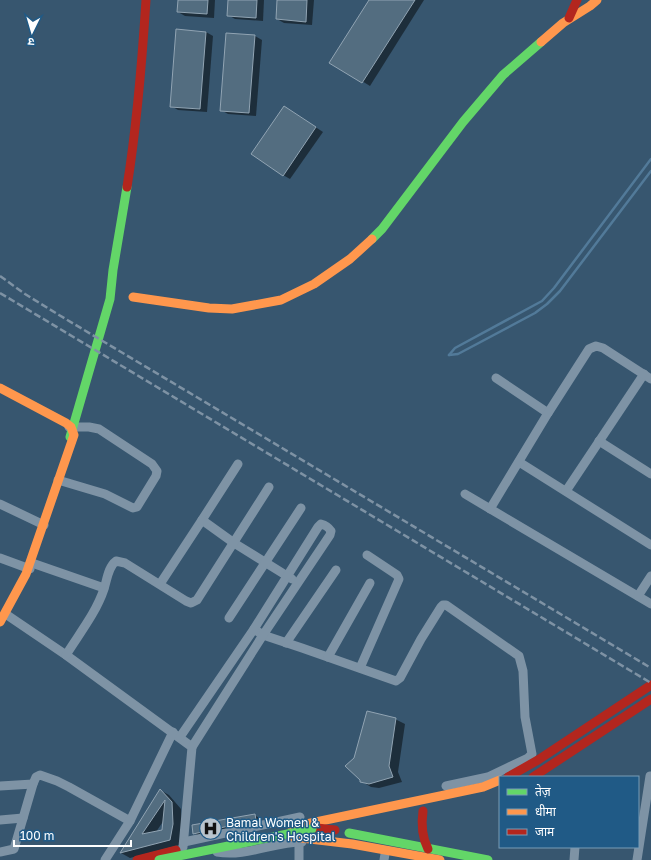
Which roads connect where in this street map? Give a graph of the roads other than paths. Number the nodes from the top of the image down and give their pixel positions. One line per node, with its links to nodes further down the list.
1 (146, 0): 11 (main road)
2 (577, 0): 4 (main road)
3 (597, 0): 4 (main road)
4 (569, 18): 5 (main road)
5 (133, 297)
6 (647, 376): 10 (street); 12 (street)
7 (496, 378): 10 (street)
8 (0, 388): 42 (main road, bridge)
9 (0, 394): 11 (street)
10 (548, 413): 13 (street)
11 (72, 428): 16 (main road); 16 (street)
12 (599, 441): 15 (street); 18 (street)
13 (519, 462): 18 (street); 22 (street)
14 (238, 464): 23 (street)
15 (650, 470)
16 (58, 480): 24 (main road)
17 (269, 487): 25 (street)
18 (566, 491): 26 (street)
19 (465, 494): 22 (street)
20 (0, 504): 24 (street)
21 (301, 508): 29 (street)
22 (490, 509): 38 (street)
23 (202, 520): 25 (street); 36 (street)
24 (44, 525): 30 (main road)
25 (234, 543): 29 (street); 36 (street)
26 (651, 545)
27 (367, 555): 49 (street)
28 (0, 558): 30 (street)
29 (266, 562): 32 (street); 41 (street)
30 (31, 566): 37 (street); 40 (main road)
31 (336, 570): 46 (street)
32 (287, 576): 34 (street); 34 (street); 44 (street)
33 (651, 576): 38 (street)
34 (299, 582): 45 (street)
35 (370, 583): 48 (street)
36 (160, 584): 37 (street)
37 (104, 588): 47 (street)
38 (638, 596): 39 (street)
39 (651, 604)
40 (7, 615): 43 (main road); 47 (street)
41 (229, 618)
42 (0, 622)
43 (0, 626)
44 (254, 629): 45 (street); 52 (street)
45 (263, 635): 46 (street); 53 (street)
46 (286, 643): 48 (street)
47 (66, 655): 52 (street)
48 (328, 657): 49 (street)
49 (360, 668): 72 (street)
50 (651, 684): 54 (main road)
51 (651, 699): 55 (main road)
52 (177, 735): 53 (street); 65 (street)
53 (192, 747): 72 (street)
54 (510, 776)
55 (536, 776)
56 (650, 776): 73 (street)
57 (499, 780): 61 (main road)
58 (33, 784): 59 (street); 62 (street); 65 (street)
59 (0, 786)
60 (423, 811): 76 (main road)
61 (344, 817): 63 (main road); 69 (main road)
62 (23, 818): 64 (street); 77 (street)
63 (332, 819): 67 (main road); 72 (main road)
64 (0, 820)
65 (130, 821): 80 (street)
66 (358, 826): 69 (main road)
67 (315, 828): 68 (main road); 82 (main road, bridge)
68 (335, 830): 69 (main road); 70 (main road)
69 (348, 830): 71 (main road); 76 (main road)
70 (296, 840): 71 (main road); 78 (street); 79 (main road); 83 (street)
71 (352, 844): 85 (main road)
72 (183, 845): 79 (street); 81 (main road)
73 (639, 847)
74 (575, 848): 87 (street)
75 (639, 848): 88 (street)
76 (428, 849): 86 (main road)
77 (0, 852)
78 (384, 857): 84 (street)
79 (180, 859)
80 (105, 860)
81 (137, 860)
82 (159, 860)
83 (299, 860)
84 (416, 860)
85 (440, 860)
86 (488, 860)
87 (574, 860)
88 (637, 860)

